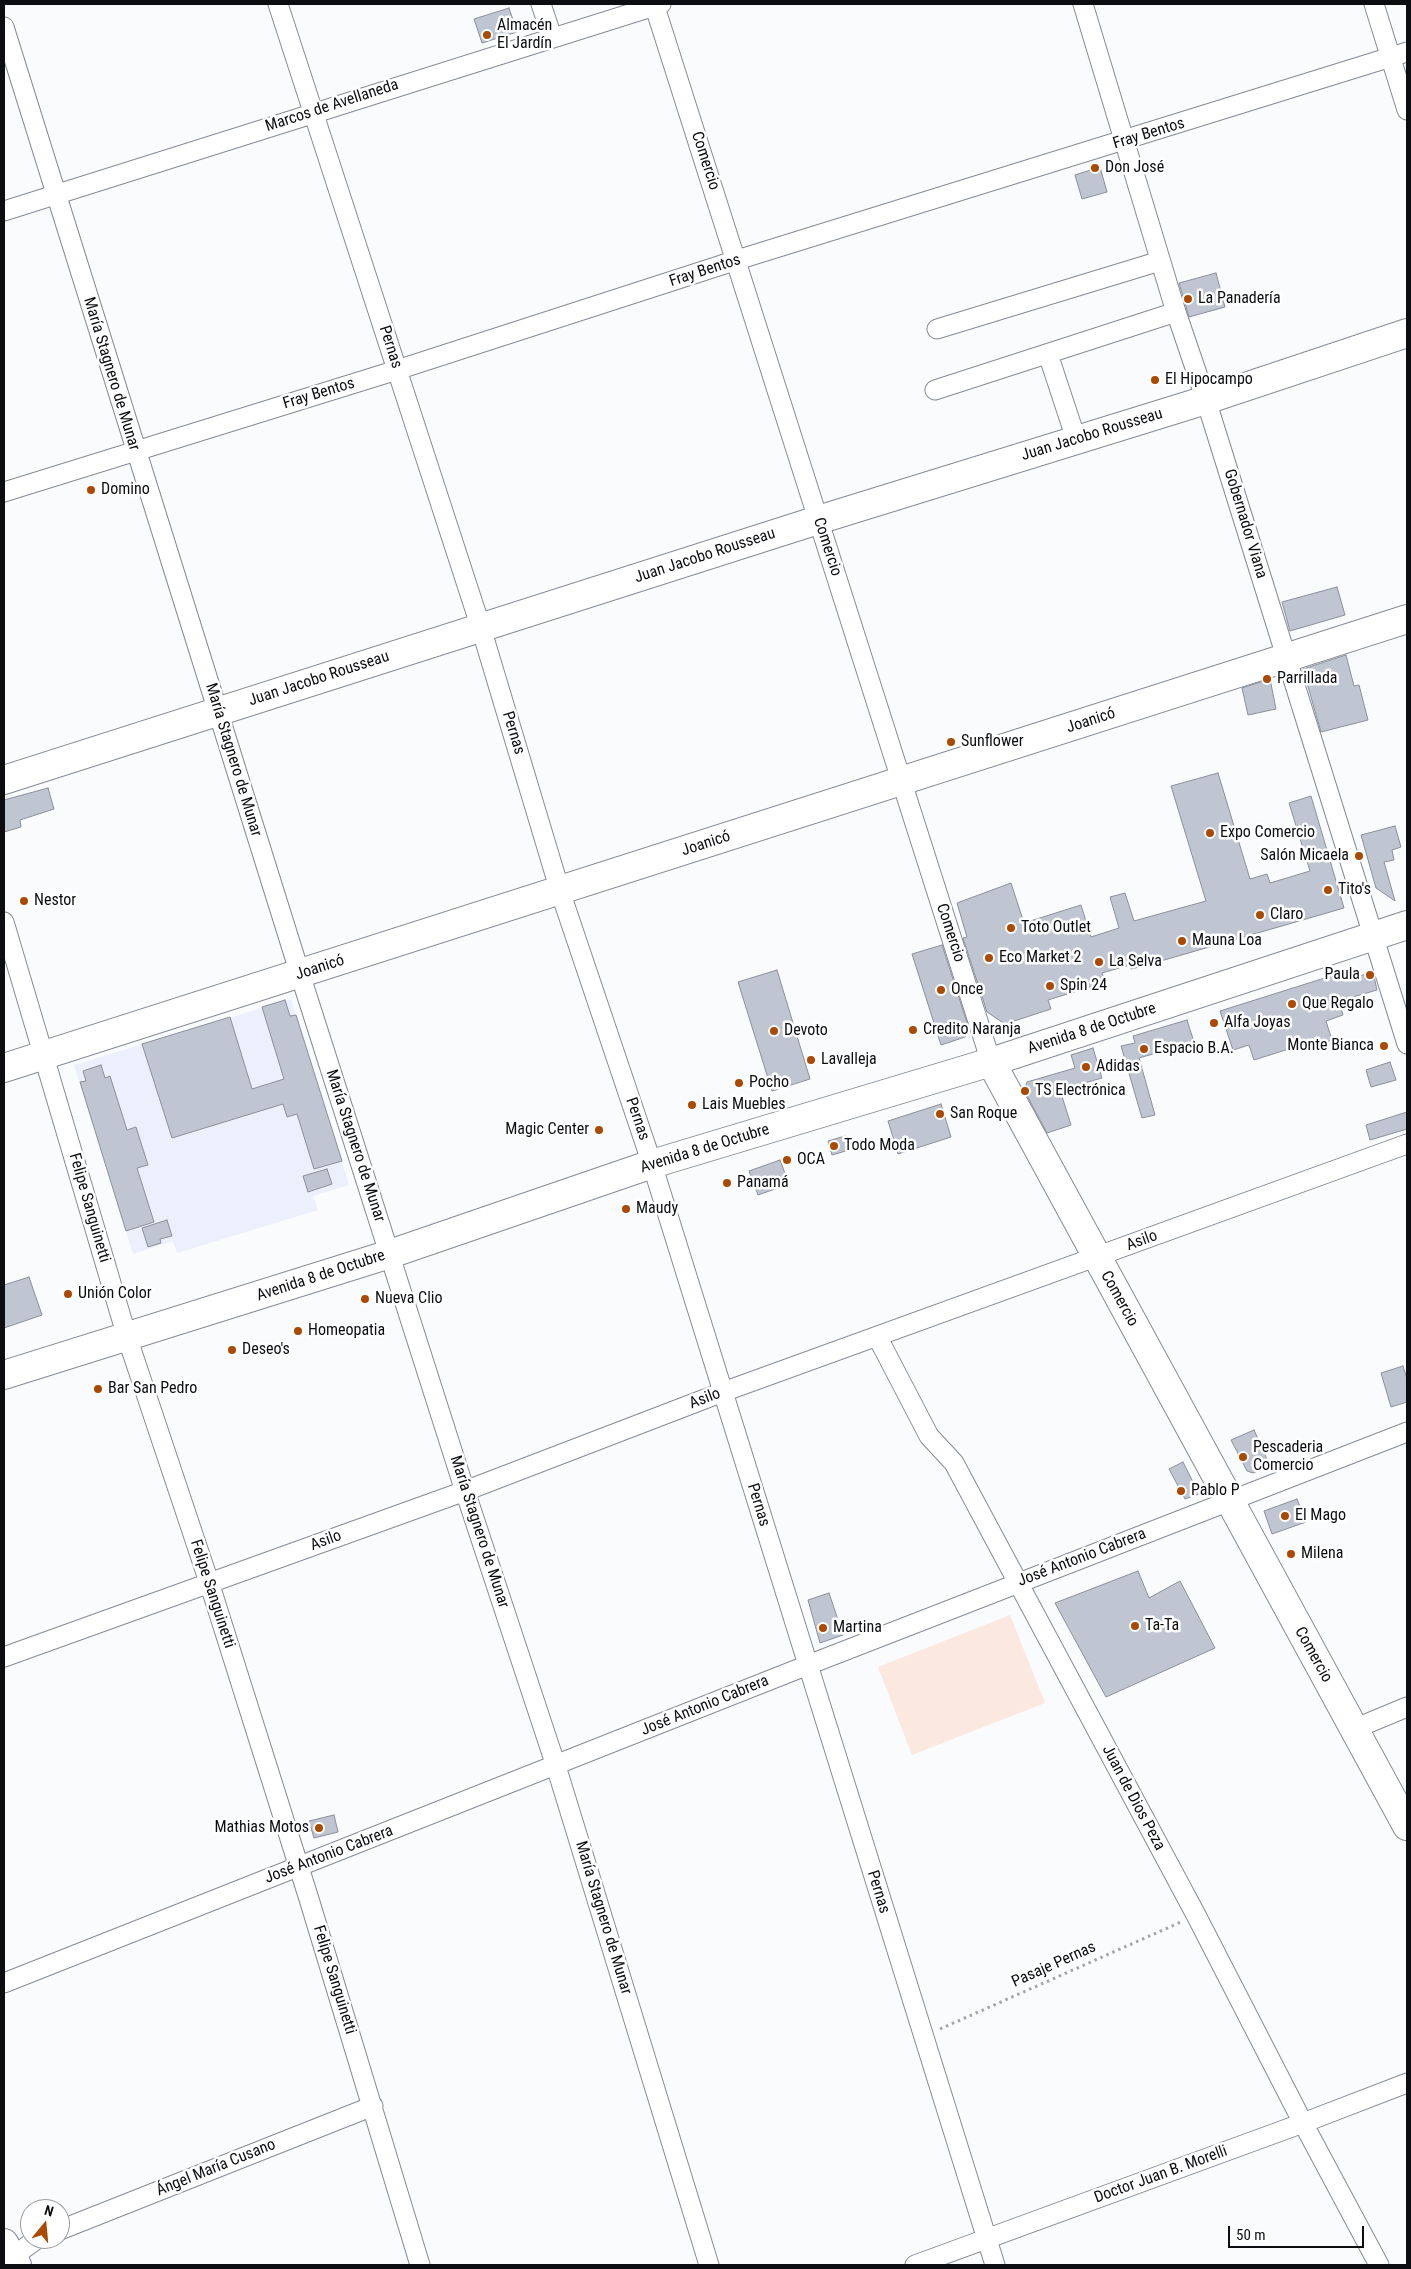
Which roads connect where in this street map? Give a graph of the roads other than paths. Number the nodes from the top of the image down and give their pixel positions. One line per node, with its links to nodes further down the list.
1 (278, 4): 10 (street, Pernas)
2 (541, 4): 7 (street)
3 (657, 4): 7 (street, Marcos de Avellaneda); 14 (street, Comercio)
4 (1082, 4): 11 (street, Gobernador Viana)
5 (1374, 4): 8 (street)
6 (4, 27): 12 (street, María Stagnero de Munar)
7 (552, 38): 10 (street, Marcos de Avellaneda)
8 (1399, 55): 9 (street); 11 (street, Fray Bentos)
9 (1407, 110)
10 (313, 112): 12 (street, Marcos de Avellaneda); 20 (street, Pernas)
11 (1124, 142): 14 (street, Fray Bentos); 15 (street, Gobernador Viana)
12 (56, 195): 13 (street, Marcos de Avellaneda); 24 (street, María Stagnero de Munar)
13 (4, 211)
14 (737, 260): 20 (street, Fray Bentos); 26 (street, Comercio)
15 (1160, 261): 16 (street, Gobernador Viana); 17 (street)
16 (1176, 312): 19 (street); 22 (street, Gobernador Viana)
17 (937, 329)
18 (1407, 333): 22 (street, Juan Jacobo Rousseau)
19 (1048, 354): 21 (street); 23 (street)
20 (397, 370): 24 (street, Fray Bentos); 28 (street, Pernas)
21 (935, 390)
22 (1206, 400): 23 (street, Juan Jacobo Rousseau); 29 (street, Gobernador Viana)
23 (1076, 439): 26 (street, Juan Jacobo Rousseau)
24 (135, 450): 25 (street, Fray Bentos); 30 (street, María Stagnero de Munar)
25 (4, 492)
26 (818, 520): 28 (street, Juan Jacobo Rousseau); 32 (street, Comercio)
27 (1407, 619): 29 (street, Joanicó)
28 (481, 628): 30 (street, Juan Jacobo Rousseau); 33 (street, Pernas)
29 (1286, 658): 32 (street, Joanicó); 36 (street, Gobernador Viana)
30 (218, 711): 31 (street, Juan Jacobo Rousseau); 37 (street, María Stagnero de Munar)
31 (4, 780)
32 (902, 782): 33 (street, Joanicó); 40 (street, Comercio)
33 (560, 891): 37 (street, Joanicó); 43 (street, Pernas)
34 (4, 922): 39 (street, Felipe Sanguinetti)
35 (1407, 925): 36 (street, Avenida 8 de Octubre)
36 (1372, 936): 38 (street, Gobernador Viana); 40 (street, Avenida 8 de Octubre)
37 (300, 974): 39 (street, Joanicó); 44 (street, María Stagnero de Munar)
38 (1407, 1044)
39 (44, 1055): 41 (street, Joanicó); 46 (street, Felipe Sanguinetti)
40 (991, 1062): 43 (street, Avenida 8 de Octubre); 45 (street, Comercio)
41 (4, 1068)
42 (1407, 1144): 45 (street, Asilo)
43 (652, 1164): 44 (street, Avenida 8 de Octubre); 49 (street, Pernas)
44 (390, 1254): 46 (street, Avenida 8 de Octubre); 51 (street, María Stagnero de Munar)
45 (1096, 1258): 47 (street, Asilo); 52 (street, Comercio)
46 (127, 1337): 48 (street, Avenida 8 de Octubre); 53 (street, Felipe Sanguinetti)
47 (878, 1338): 49 (street, Asilo); 54 (street, Juan de Dios Peza)
48 (4, 1374)
49 (723, 1392): 51 (street, Asilo); 56 (street, Pernas)
50 (1407, 1432): 52 (street, José Antonio Cabrera)
51 (465, 1491): 53 (street, Asilo); 59 (street, María Stagnero de Munar)
52 (1229, 1502): 54 (street, José Antonio Cabrera); 58 (street, Comercio)
53 (209, 1582): 55 (street, Asilo); 61 (street, Felipe Sanguinetti)
54 (1018, 1583): 56 (street, José Antonio Cabrera); 65 (street, Juan de Dios Peza)
55 (4, 1657)
56 (808, 1665): 59 (street, José Antonio Cabrera); 67 (street, Pernas)
57 (1407, 1708): 58 (street)
58 (1354, 1729): 60 (street, Comercio)
59 (556, 1766): 61 (street, José Antonio Cabrera); 71 (street, María Stagnero de Munar)
60 (1407, 1826)
61 (299, 1867): 62 (street, José Antonio Cabrera); 64 (street, Felipe Sanguinetti)
62 (4, 1983)
63 (1407, 2082): 65 (street, Doctor Juan B. Morelli)
64 (373, 2106): 66 (street, Ángel María Cusano); 70 (street, Felipe Sanguinetti)
65 (1302, 2124): 67 (street, Doctor Juan B. Morelli); 74 (street, Juan de Dios Peza)
66 (70, 2226)
67 (986, 2239): 72 (street, Doctor Juan B. Morelli); 73 (street, Pernas)
68 (21, 2249): 69 (street)
69 (9, 2257)
70 (420, 2265)
71 (709, 2265)
72 (915, 2265)
73 (995, 2265)
74 (1379, 2265)

